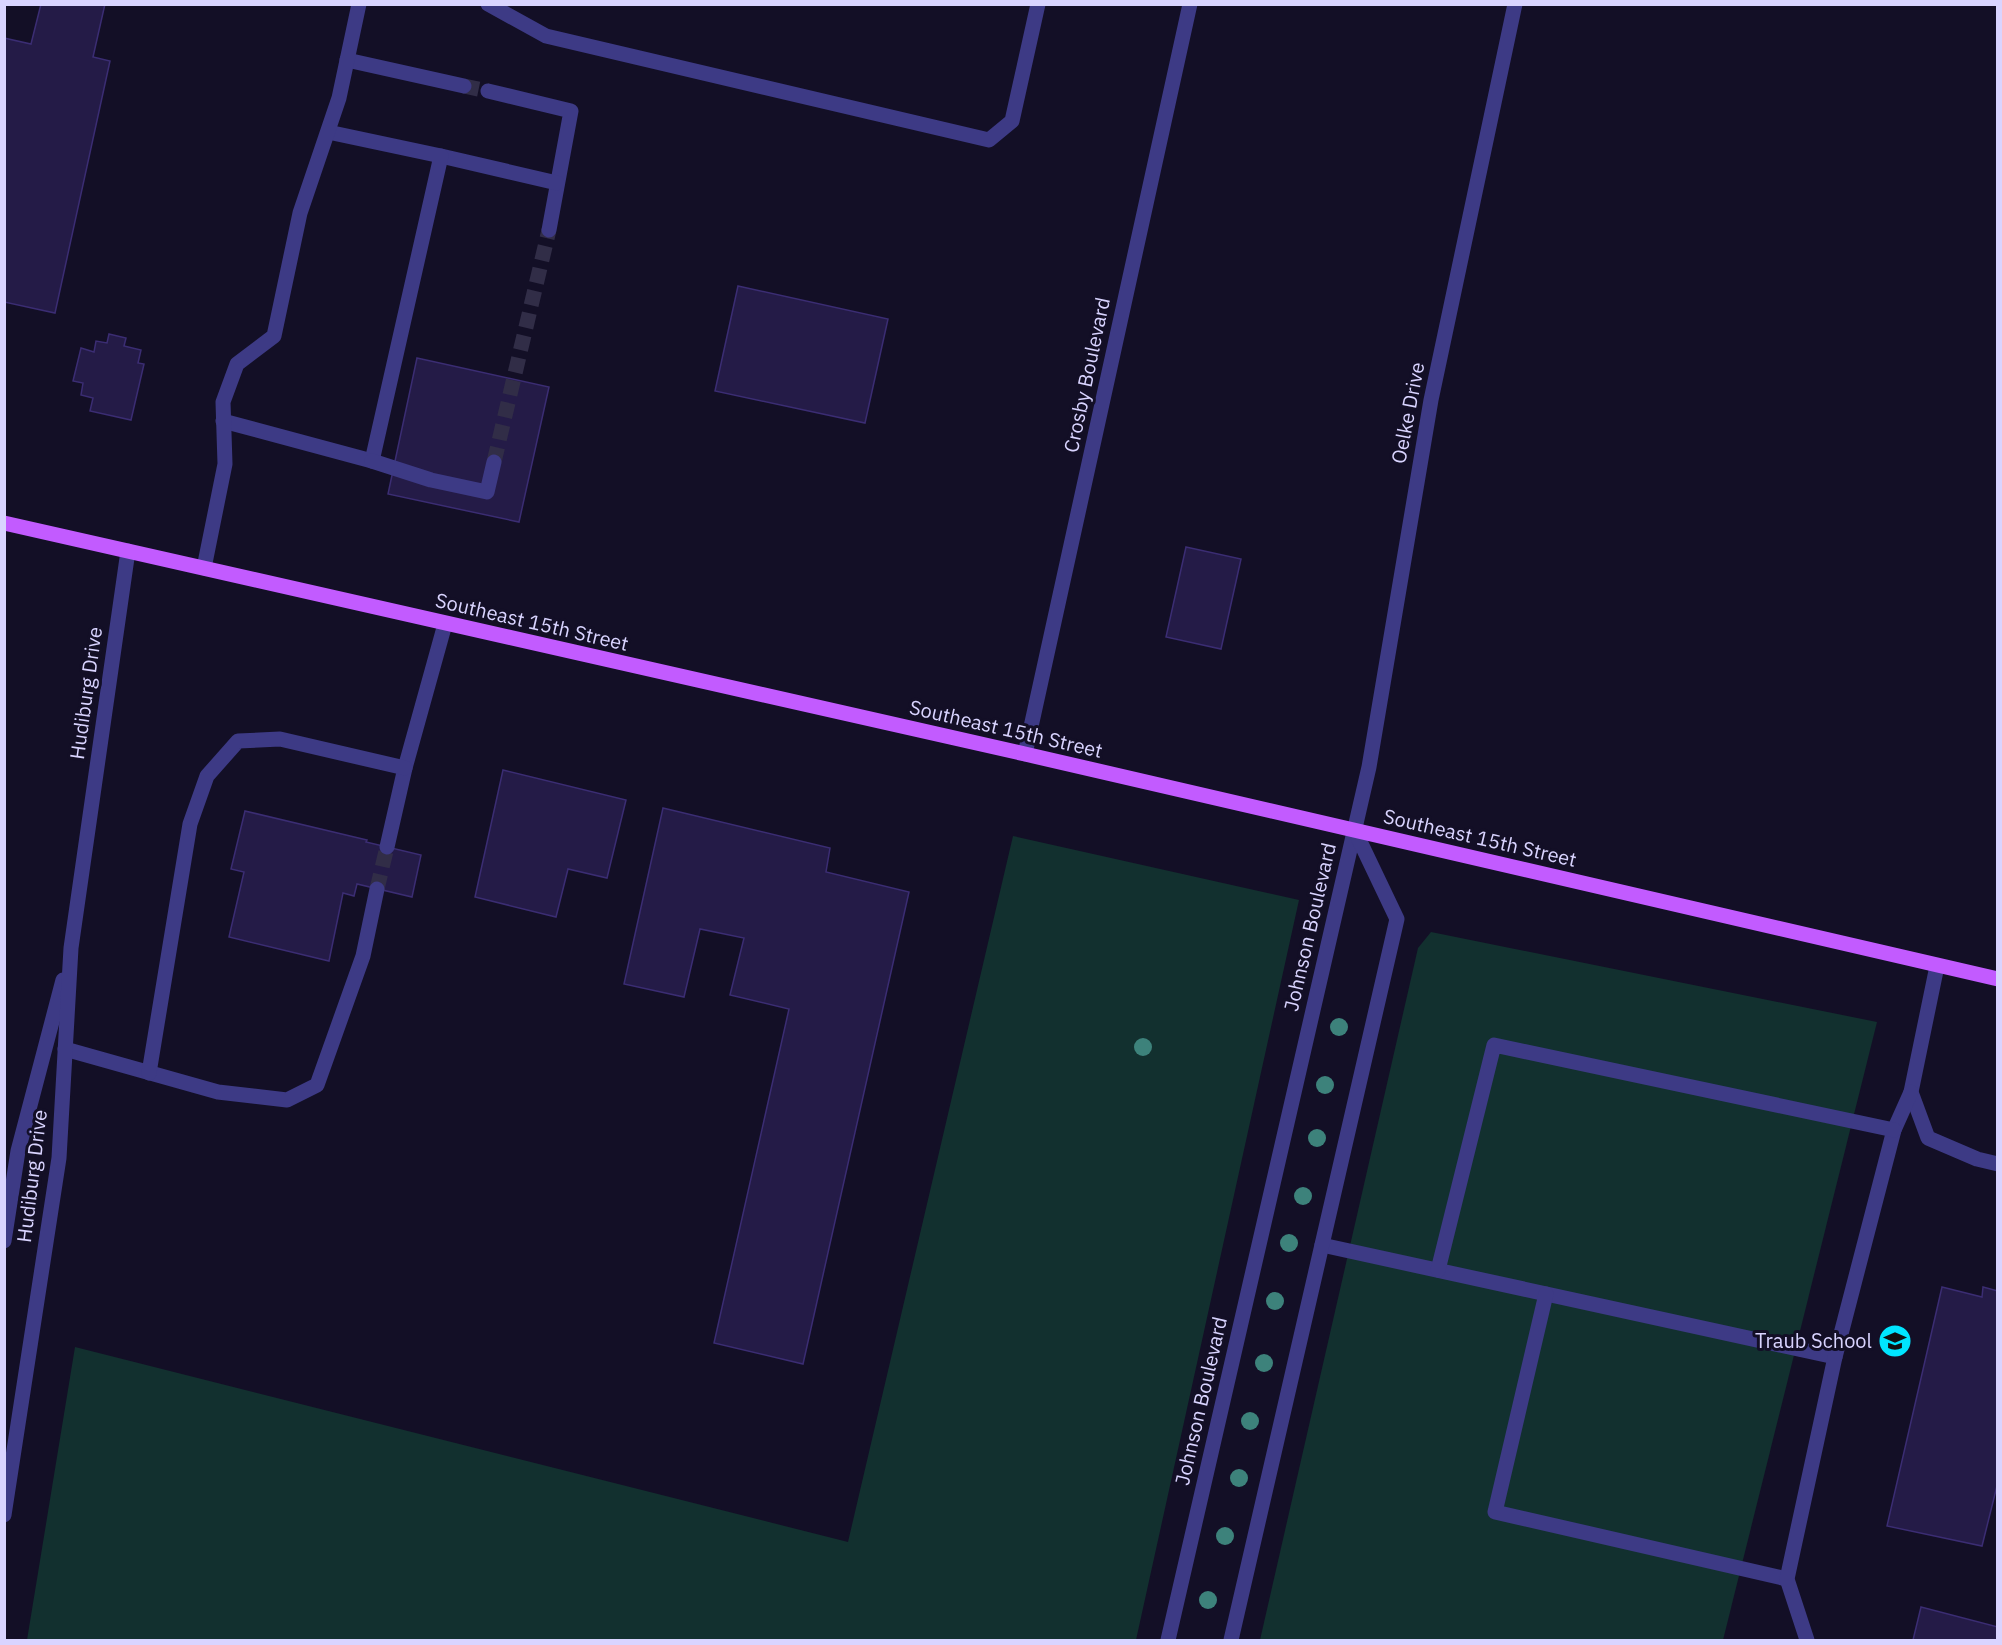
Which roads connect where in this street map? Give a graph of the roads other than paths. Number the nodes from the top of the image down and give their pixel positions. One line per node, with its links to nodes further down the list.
1 (358, 4): 6 (street)
2 (488, 4): 3 (street)
3 (1038, 4)
4 (1190, 4): 20 (street, Crosby Boulevard)
5 (1515, 4): 22 (street, Oelke Drive)
6 (347, 60): 7 (street); 9 (street)
7 (464, 86)
8 (488, 91): 11 (street)
9 (328, 132): 10 (street); 13 (street)
10 (441, 156): 11 (street); 14 (street)
11 (557, 183): 12 (street)
12 (549, 230)
13 (223, 421): 14 (street); 18 (street)
14 (372, 461): 15 (street)
15 (494, 462)
16 (4, 523): 17 (main road, Southeast 15th Street)
17 (128, 551): 18 (main road, Southeast 15th Street); 25 (street, Hudiburg Drive)
18 (204, 568): 19 (main road, Southeast 15th Street)
19 (445, 624): 20 (main road, Southeast 15th Street); 21 (street)
20 (1025, 754): 22 (main road, Southeast 15th Street)
21 (405, 768): 23 (street); 29 (street)
22 (1355, 831): 26 (main road, Southeast 15th Street); 34 (street, Johnson Boulevard); 40 (street, Johnson Boulevard)
23 (387, 847)
24 (377, 889): 29 (street)
25 (71, 948): 28 (street, Hudiburg Drive); 33 (street, Hudiburg Drive)
26 (1937, 966): 27 (main road, Southeast 15th Street); 30 (street)
27 (1998, 979)
28 (65, 1049): 29 (street); 38 (street, Hudiburg Drive)
29 (149, 1073)
30 (1911, 1092): 31 (street); 32 (street)
31 (1894, 1130): 35 (street); 37 (street)
32 (1998, 1164)
33 (4, 1240)
34 (1322, 1245): 35 (street); 41 (street, Johnson Boulevard)
35 (1438, 1270): 36 (street)
36 (1546, 1294): 37 (street); 39 (street)
37 (1835, 1357): 39 (street)
38 (4, 1515)
39 (1787, 1579): 42 (street)
40 (1168, 1641)
41 (1231, 1641)
42 (1807, 1641)

